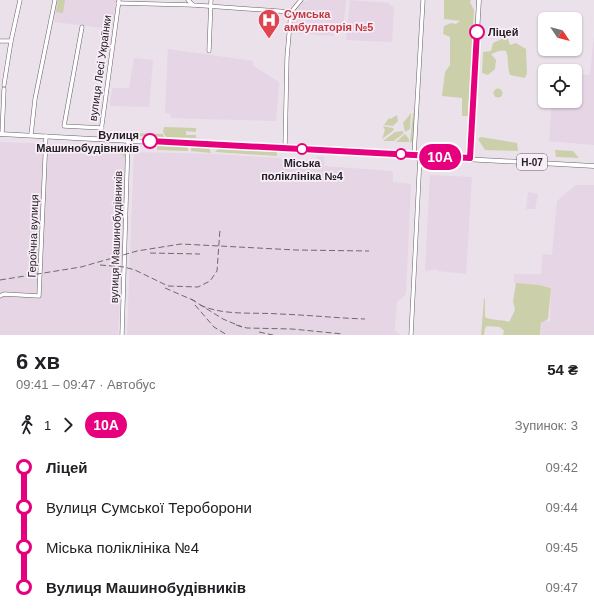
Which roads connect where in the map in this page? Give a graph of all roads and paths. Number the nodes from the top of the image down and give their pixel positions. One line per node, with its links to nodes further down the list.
1 (20, 0): 14 (street)
2 (55, 0): 18 (street)
3 (188, 0): 9 (street)
4 (211, 0): 10 (street)
5 (301, 0): 11 (street)
6 (423, 0): 23 (street)
7 (479, 0): 25 (main road)
8 (118, 1): 9 (street); 16 (street, вулиця Лесі Українки)
9 (193, 6): 10 (street)
10 (211, 7): 11 (street); 15 (street)
11 (291, 12): 22 (street)
12 (82, 27): 16 (street)
13 (0, 41): 14 (street)
14 (11, 41): 17 (street)
15 (209, 51)
16 (102, 128): 20 (street, вулиця Лесі Українки)
17 (1, 134): 18 (main road)
18 (30, 136): 19 (main road)
19 (46, 136): 20 (main road); 27 (street, Героїчна вулиця)
20 (100, 139): 21 (main road)
21 (128, 140): 22 (main road); 28 (street, вулиця Машинобудівників)
22 (285, 149): 23 (main road)
23 (414, 155): 24 (main road)
24 (420, 156): 25 (main road); 29 (street)
25 (470, 158): 26 (main road, Н-07)
26 (594, 166)
27 (0, 296)
28 (122, 335)
29 (411, 335)

